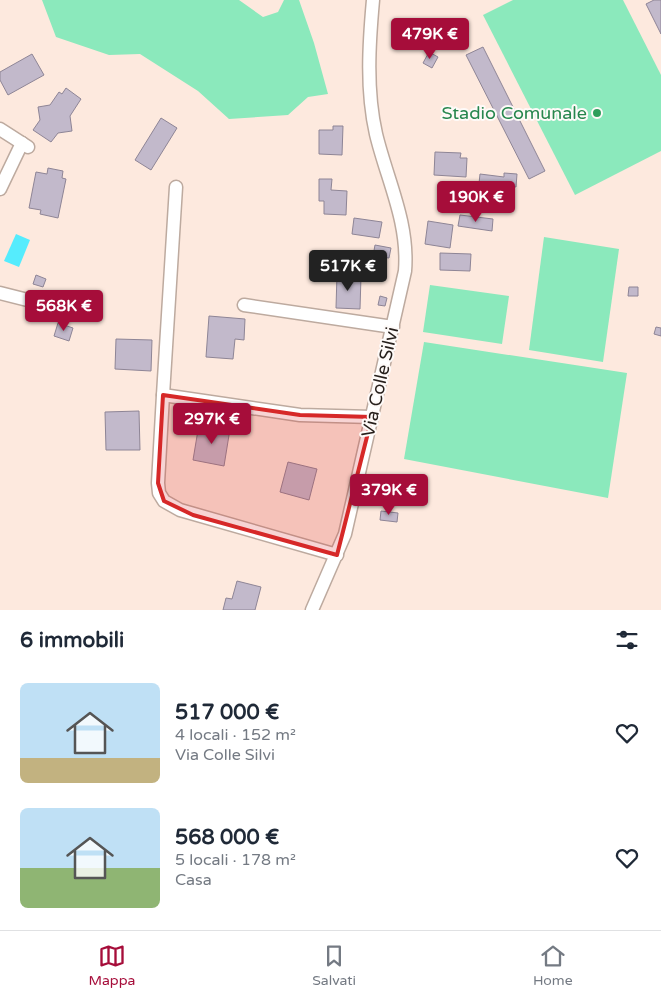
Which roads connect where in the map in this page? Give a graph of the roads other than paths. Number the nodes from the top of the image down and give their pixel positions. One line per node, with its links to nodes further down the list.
1 (373, 0): 8 (street, Via Colle Silvi)
2 (0, 129): 4 (street)
3 (176, 187): 9 (street)
4 (0, 189)
5 (0, 293): 7 (street)
6 (244, 306): 8 (street)
7 (79, 313)
8 (393, 327): 10 (street, Via Colle Silvi)
9 (163, 395): 10 (street); 11 (street)
10 (372, 417): 11 (street, Via Colle Silvi)
11 (337, 555): 12 (street, Via Colle Silvi)
12 (312, 610)

